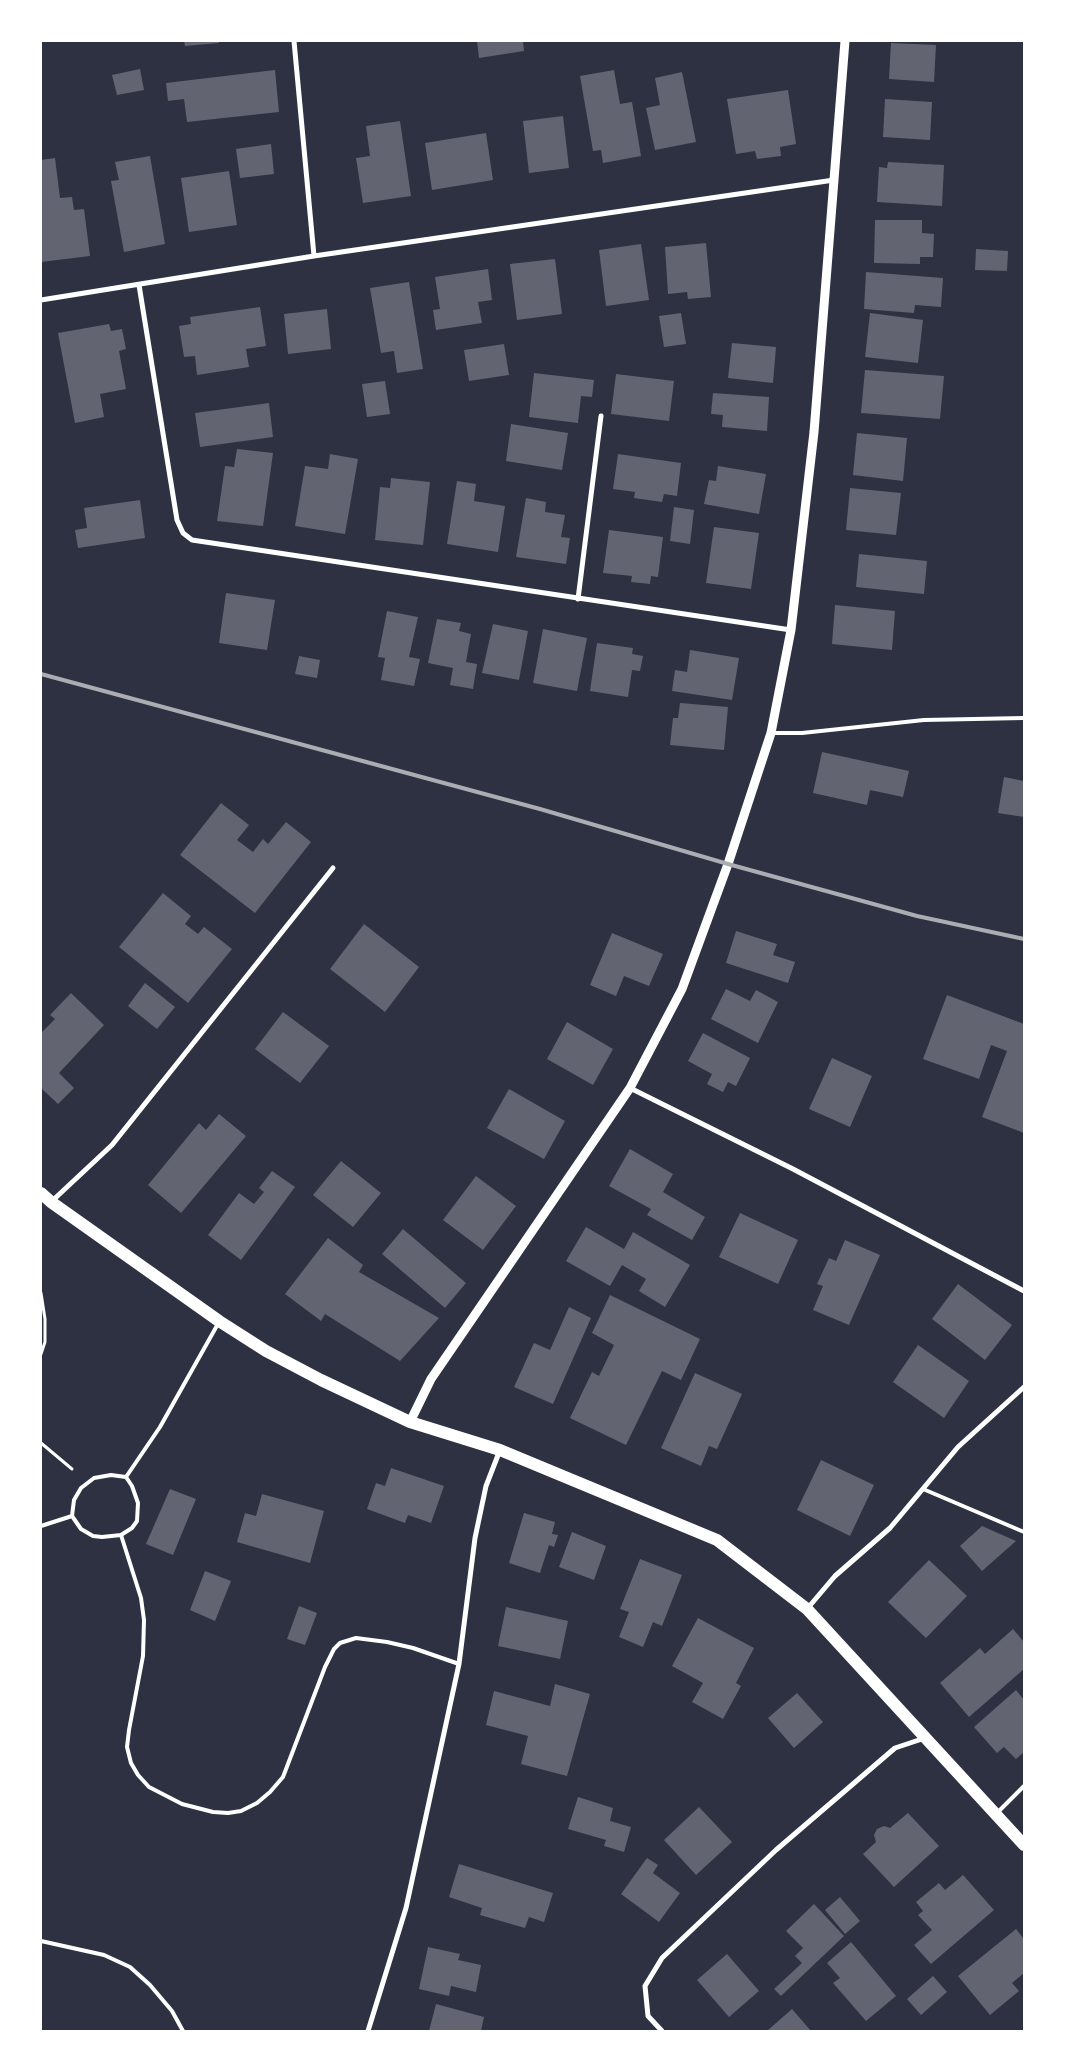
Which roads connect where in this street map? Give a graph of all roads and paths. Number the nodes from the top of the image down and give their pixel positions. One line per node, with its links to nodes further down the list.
1 (294, 41): 4 (street)
2 (845, 41): 3 (street)
3 (835, 180): 4 (street); 9 (street)
4 (314, 256): 5 (street)
5 (139, 286): 6 (street); 8 (street)
6 (41, 300)
7 (600, 416): 8 (street)
8 (578, 599): 9 (street)
9 (791, 630): 11 (street)
10 (1024, 718): 11 (lane)
11 (770, 733): 13 (street)
12 (332, 868): 15 (street)
13 (630, 1088): 16 (street); 21 (street)
14 (41, 1193): 15 (main road)
15 (51, 1202): 18 (main road)
16 (1024, 1292)
17 (41, 1293): 19 (path)
18 (219, 1321): 21 (main road); 24 (lane)
19 (41, 1354)
20 (1024, 1387): 26 (street)
21 (410, 1422): 23 (main road)
22 (41, 1443): 25 (path)
23 (500, 1450): 31 (main road); 32 (street)
24 (126, 1477): 25 (lane); 30 (lane)
25 (87, 1483): 27 (lane)
26 (923, 1489): 29 (lane); 31 (street)
27 (72, 1516): 28 (lane); 30 (lane)
28 (41, 1526)
29 (1024, 1532)
30 (121, 1535): 32 (lane)
31 (807, 1609): 33 (main road)
32 (459, 1664): 39 (street)
33 (926, 1738): 35 (main road); 40 (street)
34 (1024, 1786): 35 (lane)
35 (996, 1814): 36 (main road)
36 (1024, 1846)
37 (41, 1940): 38 (lane)
38 (183, 2031)
39 (368, 2031)
40 (662, 2031)

